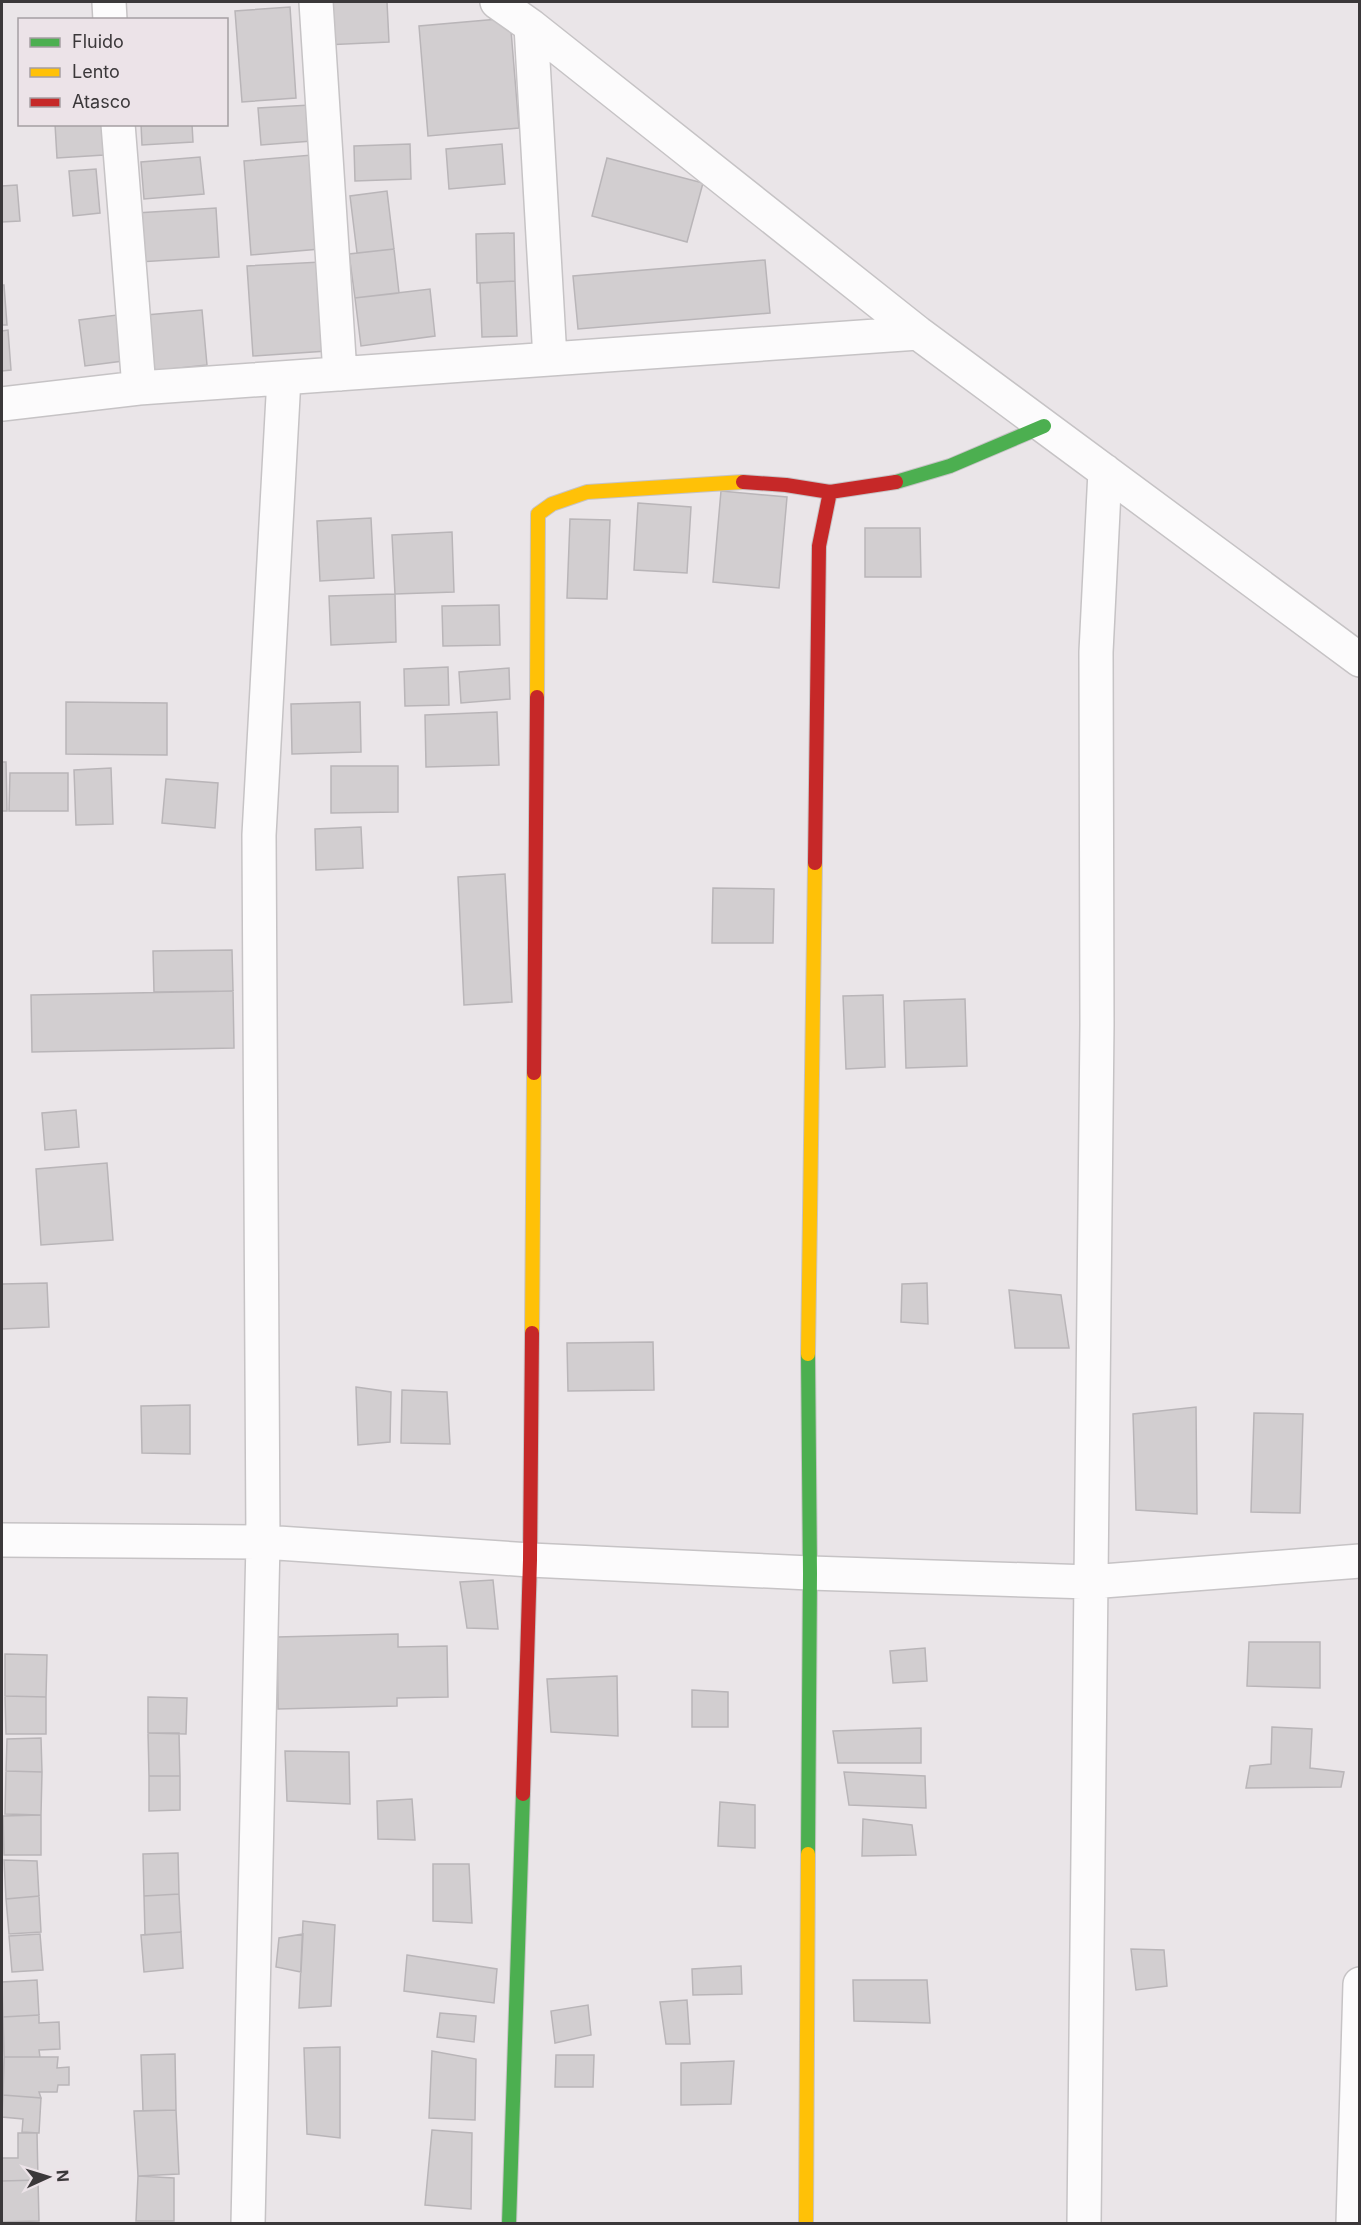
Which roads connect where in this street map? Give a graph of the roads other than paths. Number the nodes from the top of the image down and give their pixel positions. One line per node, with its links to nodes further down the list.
1 (109, 2): 4 (street)
2 (316, 2): 9 (street)
3 (496, 2): 5 (street)
4 (110, 18)
5 (531, 26): 7 (street); 8 (street)
6 (118, 126): 11 (street)
7 (918, 333): 8 (street); 13 (street)
8 (550, 359): 9 (street)
9 (340, 374): 10 (street)
10 (284, 378): 11 (street); 18 (street)
11 (139, 388): 12 (street)
12 (2, 404)
13 (1044, 426): 14 (street); 15 (street)
14 (1105, 471): 16 (street); 22 (street)
15 (830, 492): 19 (street); 21 (street)
16 (1359, 660)
17 (2, 1540): 18 (street)
18 (263, 1542): 19 (street); 24 (street)
19 (530, 1560): 21 (street); 25 (street)
20 (1359, 1561): 22 (street)
21 (810, 1573): 22 (street); 26 (street)
22 (1090, 1582): 27 (street)
23 (1359, 1984): 28 (street)
24 (248, 2223)
25 (508, 2223)
26 (806, 2223)
27 (1084, 2223)
28 (1353, 2223)

